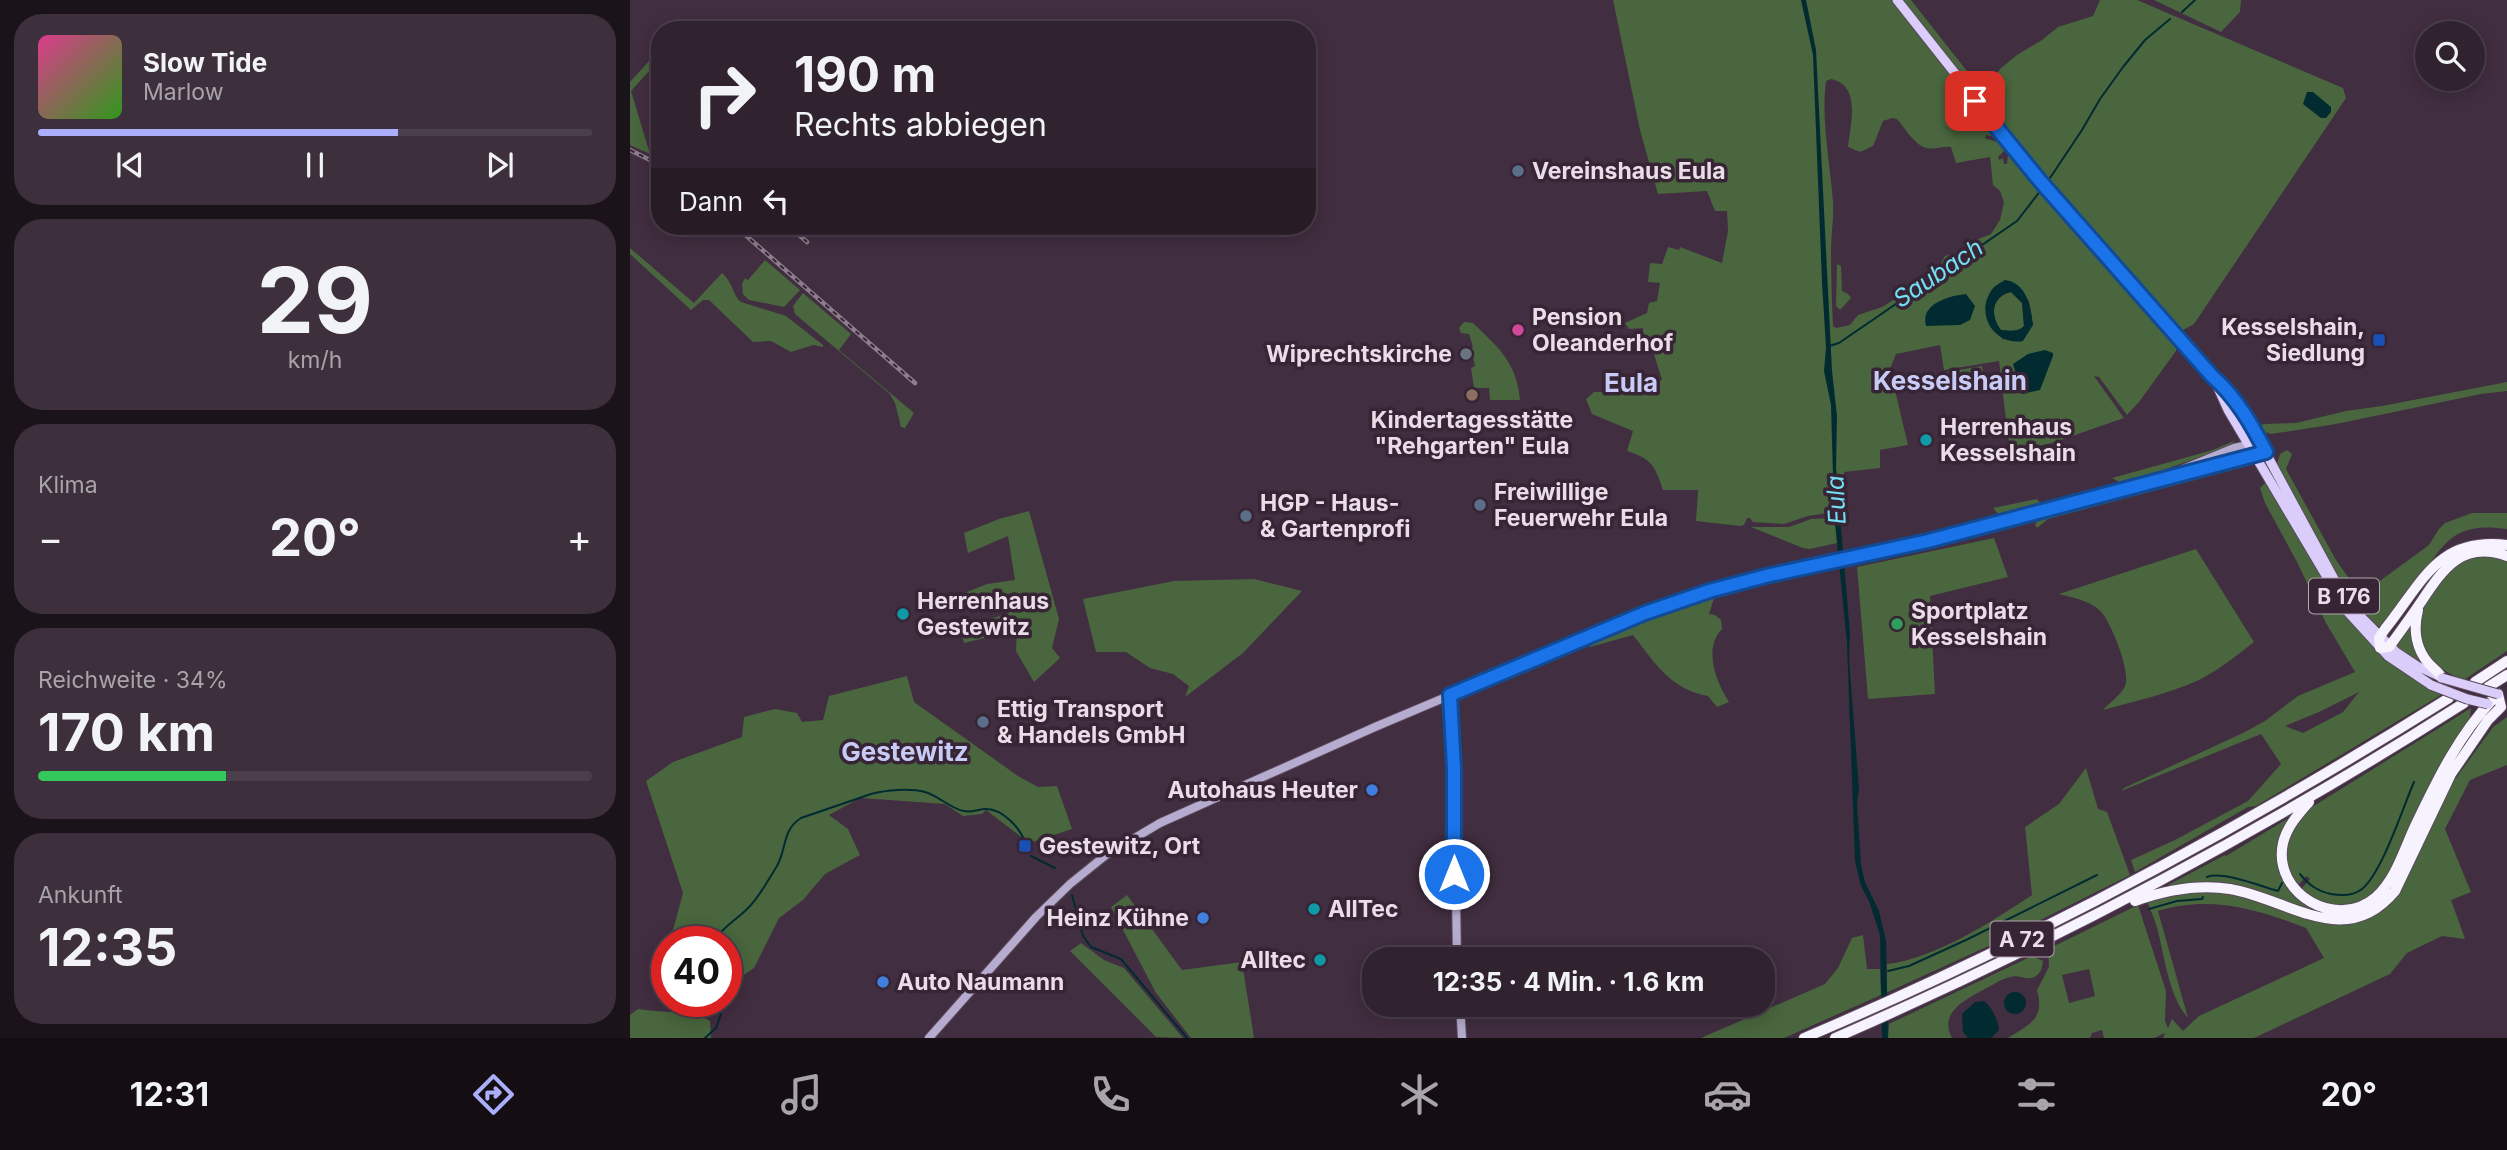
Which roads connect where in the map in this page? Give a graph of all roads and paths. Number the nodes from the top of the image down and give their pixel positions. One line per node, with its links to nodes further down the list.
1 (1897, 0): 2 (main road, B 176)
2 (2213, 377): 3 (main road, B 176); 4 (main road, B 176)
3 (2261, 442): 4 (main road); 5 (main road, B 176)
4 (2252, 449): 5 (main road); 9 (main road, B 176); 16 (main road)
5 (2266, 452): 9 (main road, B 176)
6 (2507, 545): 9 (highway)
7 (2507, 556): 8 (highway)
8 (2420, 603): 9 (highway); 12 (highway)
9 (2383, 644): 12 (main road); 19 (main road, bridge)
10 (2507, 661): 13 (highway)
11 (2507, 675): 14 (highway)
12 (2442, 678): 15 (main road, bridge)
13 (2474, 682)
14 (2488, 687)
15 (2502, 694): 19 (highway, bridge)
16 (1450, 695): 22 (main road); 24 (main road)
17 (2449, 698): 28 (highway, A 72)
18 (2464, 703): 20 (highway, A 72)
19 (2494, 707): 20 (highway); 21 (highway)
20 (2315, 794): 21 (highway, A 72)
21 (2140, 896): 29 (highway, A 72)
22 (1457, 947)
23 (1461, 1017): 27 (main road)
24 (936, 1030): 25 (main road); 26 (main road)
25 (929, 1038)
26 (946, 1038)
27 (1462, 1038)
28 (1804, 1038)
29 (1835, 1038)

